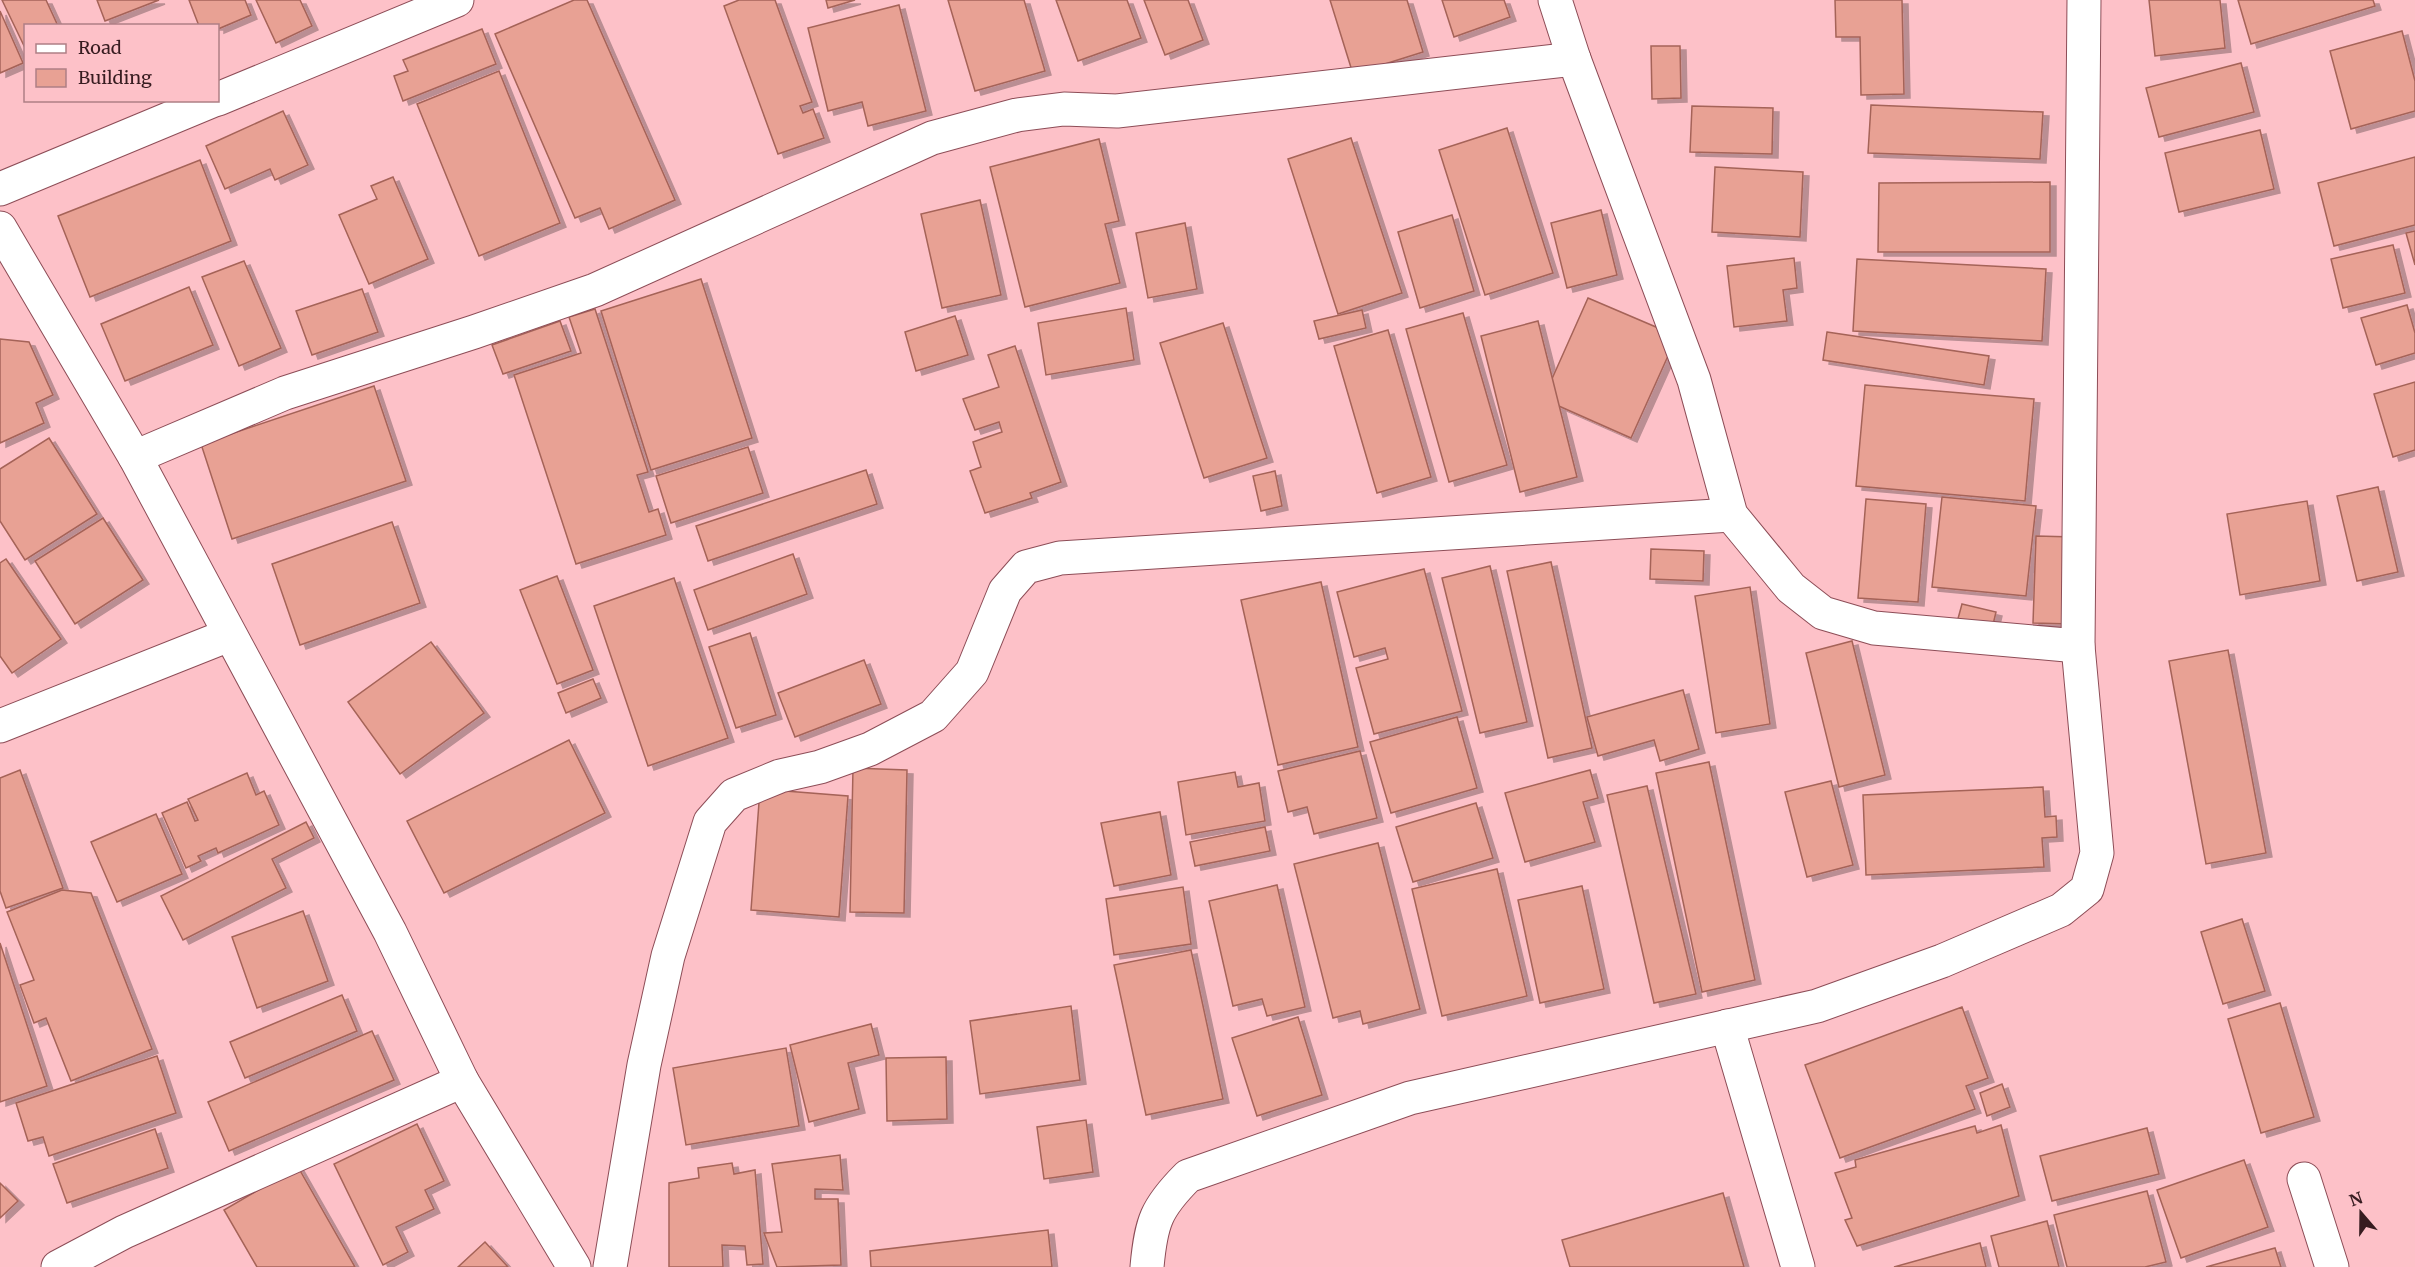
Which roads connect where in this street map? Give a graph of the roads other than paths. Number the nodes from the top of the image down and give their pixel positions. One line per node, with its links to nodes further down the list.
1 (457, 0): 5 (street)
2 (1555, 0): 4 (street)
3 (2084, 0): 12 (street)
4 (1574, 59): 9 (street); 10 (street)
5 (219, 99)
6 (211, 102): 7 (street)
7 (0, 189)
8 (0, 228): 9 (street)
9 (135, 457): 11 (street)
10 (1731, 515): 12 (street); 19 (street)
11 (229, 635): 13 (street); 15 (street)
12 (2078, 646): 14 (street)
13 (0, 726)
14 (1727, 1026): 20 (street); 21 (street)
15 (462, 1081): 17 (street); 18 (street)
16 (2304, 1179): 22 (street)
17 (66, 1265)
18 (574, 1267)
19 (610, 1267)
20 (1148, 1267)
21 (1798, 1267)
22 (2332, 1267)

